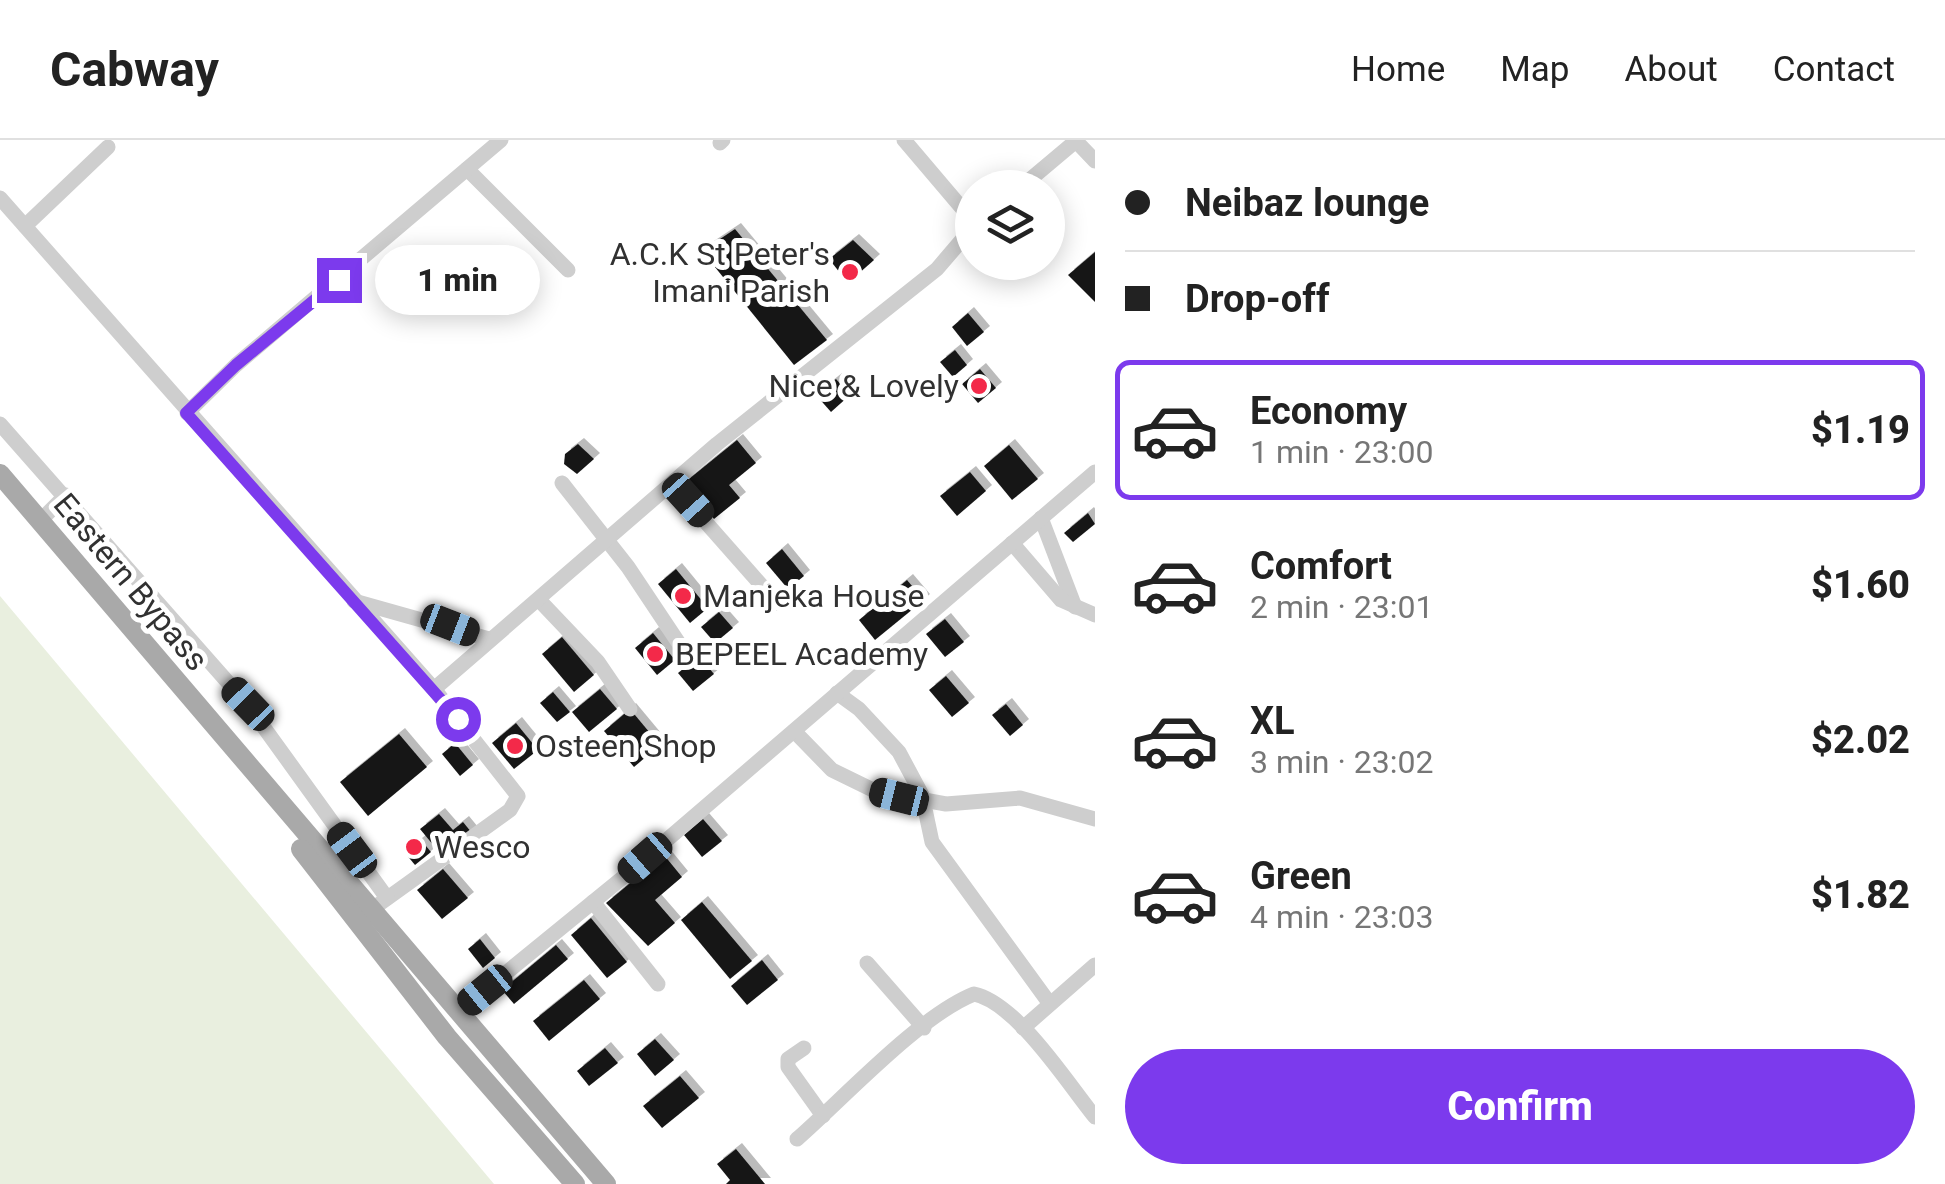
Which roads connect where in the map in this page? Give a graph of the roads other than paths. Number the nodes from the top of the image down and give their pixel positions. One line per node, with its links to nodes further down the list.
1 (904, 140): 11 (street)
2 (914, 140): 9 (street)
3 (1076, 140): 6 (street); 8 (street)
4 (496, 141): 7 (street)
5 (108, 147): 12 (street)
6 (1095, 161)
7 (467, 169): 14 (street); 15 (street)
8 (1041, 170)
9 (955, 191)
10 (0, 198): 12 (street)
11 (955, 200)
12 (25, 226): 15 (street)
13 (955, 248): 19 (street)
14 (568, 270)
15 (186, 413): 27 (street)
16 (0, 424): 21 (street)
17 (1095, 472): 22 (street)
18 (562, 483): 24 (street)
19 (672, 484): 24 (street); 28 (street)
20 (3, 488): 23 (main road, Eastern Bypass); 54 (main road, Eastern Bypass)
21 (66, 495): 23 (street); 33 (street)
22 (1042, 518): 25 (street); 29 (street)
23 (40, 521): 34 (main road, Eastern Bypass)
24 (607, 540): 26 (street); 32 (street)
25 (1012, 543): 29 (street); 36 (street)
26 (540, 601): 31 (street); 37 (street)
27 (354, 602): 31 (street); 35 (street)
28 (777, 604)
29 (1076, 610): 30 (street)
30 (1095, 615)
31 (489, 639): 35 (street)
32 (682, 648)
33 (204, 659): 34 (street); 42 (street)
34 (178, 684): 42 (main road, Eastern Bypass)
35 (434, 689): 42 (street)
36 (837, 693): 38 (street); 39 (street)
37 (630, 710)
38 (794, 731): 39 (street); 41 (street)
39 (924, 803): 40 (street); 46 (street)
40 (1095, 819)
41 (593, 902): 45 (street); 47 (street)
42 (379, 904): 47 (main road, Eastern Bypass)
43 (867, 962): 48 (street)
44 (1095, 965): 46 (street)
45 (658, 984)
46 (1050, 1004): 49 (street)
47 (458, 1012): 55 (main road, Eastern Bypass)
48 (924, 1028): 49 (street); 51 (street)
49 (1022, 1028): 52 (street)
50 (804, 1048): 51 (street)
51 (823, 1116): 53 (street)
52 (1095, 1117)
53 (797, 1138)
54 (575, 1184)
55 (606, 1184)

